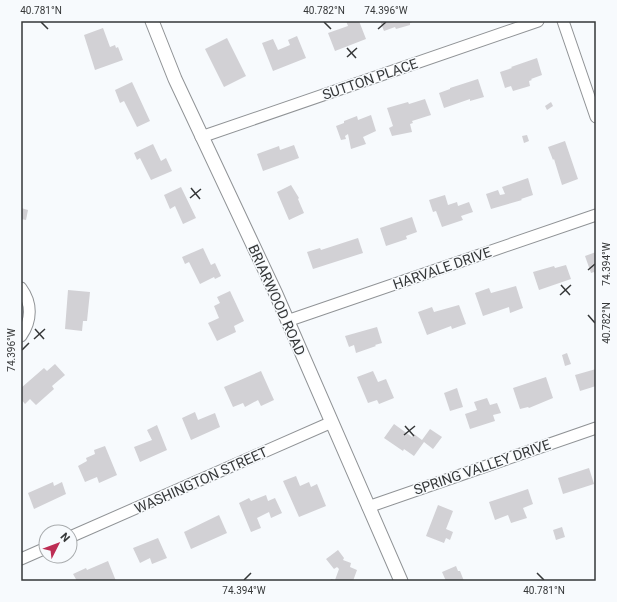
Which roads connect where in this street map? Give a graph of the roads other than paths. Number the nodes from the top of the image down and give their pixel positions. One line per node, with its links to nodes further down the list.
1 (152, 21): 5 (street, BRIARWOOD ROAD)
2 (538, 21): 5 (street, SUTTON PLACE)
3 (563, 21): 4 (street)
4 (596, 117)
5 (201, 136): 8 (street, BRIARWOOD ROAD)
6 (596, 215): 8 (street, HARVALE DRIVE)
7 (21, 288): 9 (street)
8 (287, 321): 10 (street, BRIARWOOD ROAD)
9 (21, 336)
10 (332, 422): 12 (street, BRIARWOOD ROAD); 13 (street, WASHINGTON STREET)
11 (596, 428): 12 (street, SPRING VALLEY DRIVE)
12 (368, 507): 16 (street, BRIARWOOD ROAD)
13 (78, 533)
14 (38, 551): 15 (street)
15 (21, 558)
16 (401, 581)

